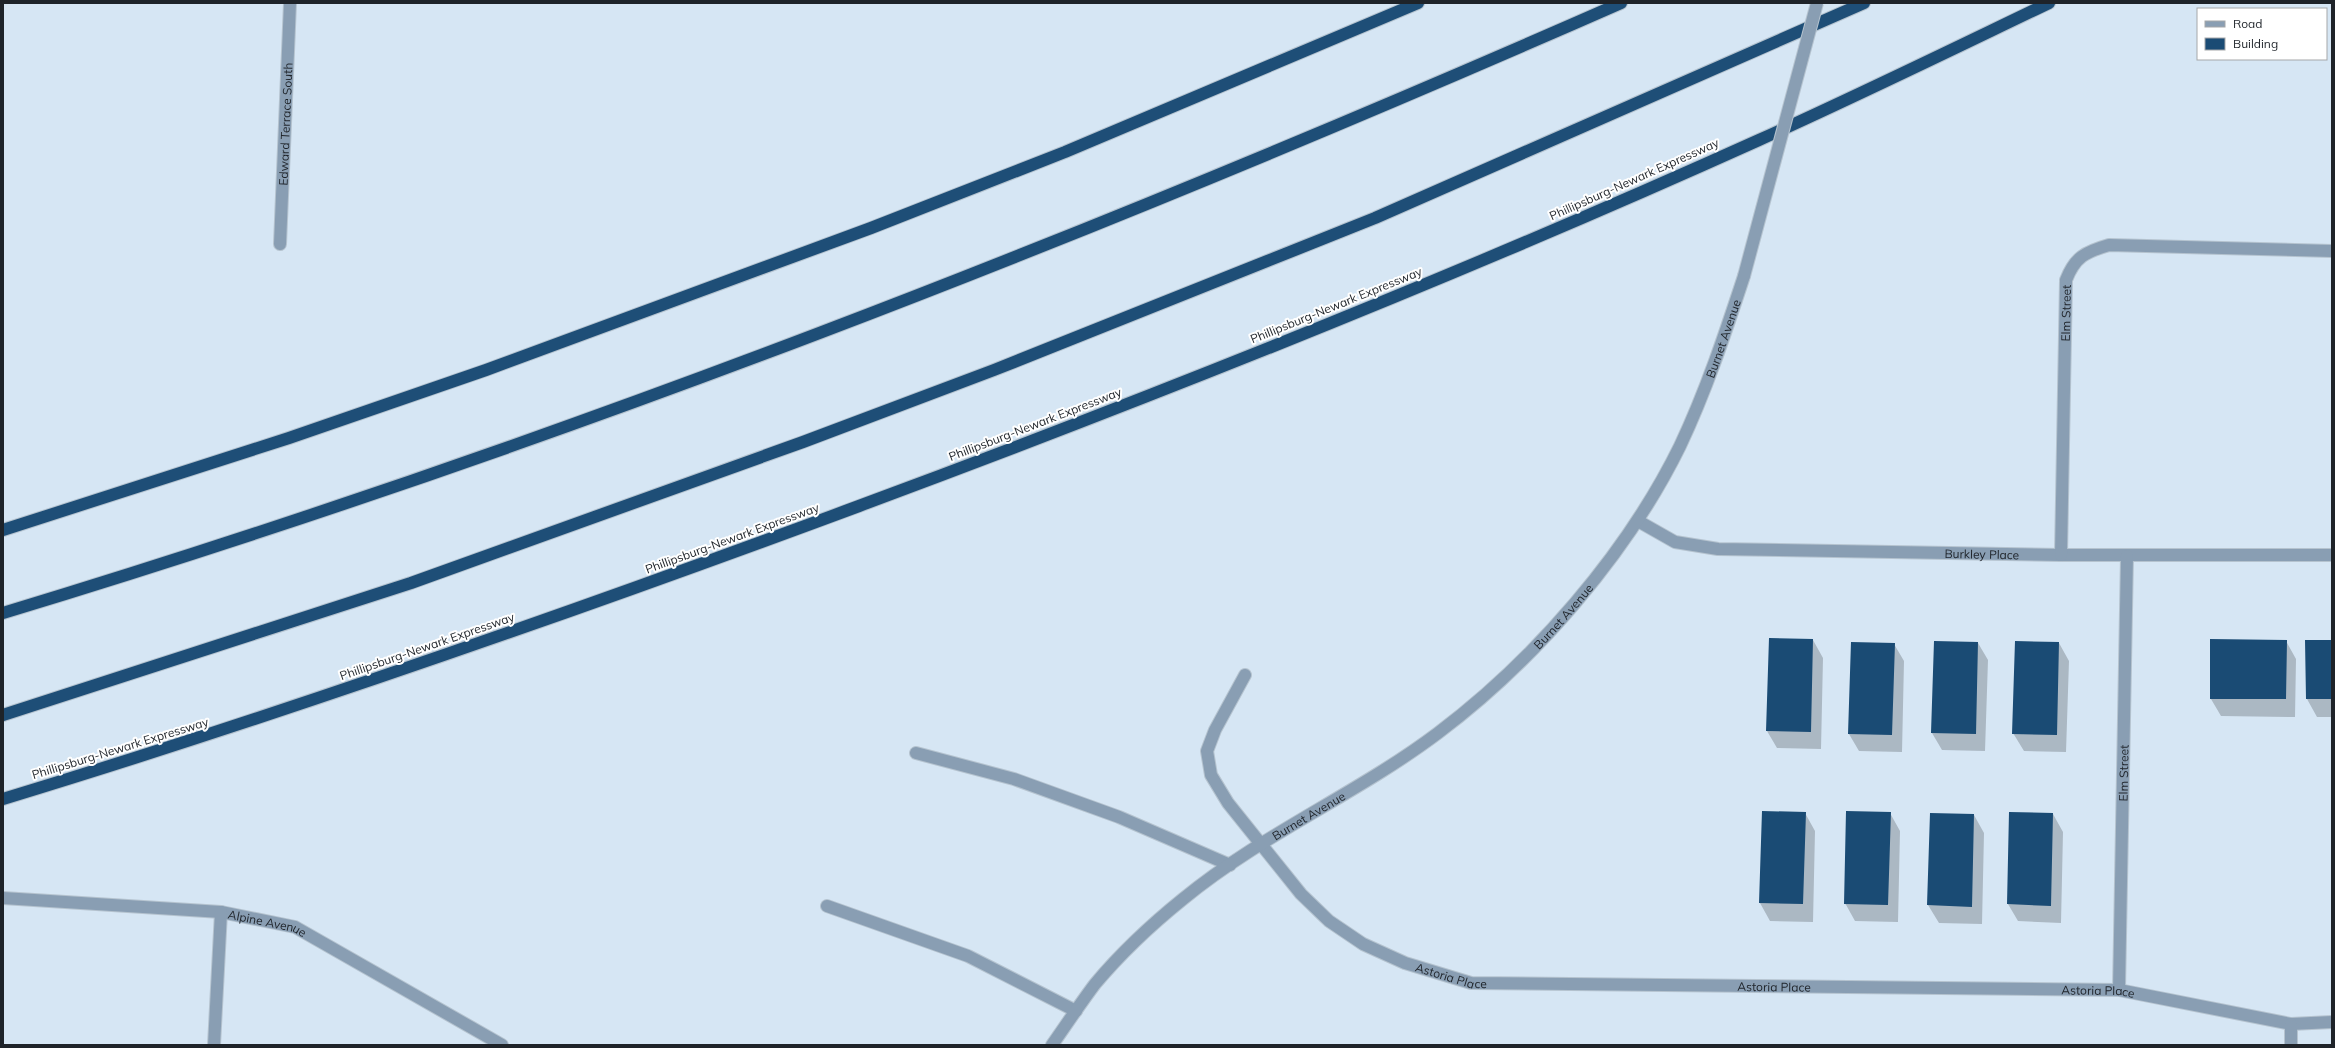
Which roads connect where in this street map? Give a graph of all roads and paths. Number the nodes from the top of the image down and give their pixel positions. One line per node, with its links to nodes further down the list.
1 (290, 3): 7 (street, Edward Terrace South)
2 (1418, 3): 10 (highway)
3 (1621, 3): 14 (highway)
4 (1817, 3): 9 (street, Burnet Avenue, bridge)
5 (1864, 3): 16 (highway)
6 (2049, 3): 18 (highway, Phillipsburg-Newark Expressway)
7 (280, 244)
8 (2332, 251): 11 (street, Elm Street)
9 (1638, 521): 11 (street, Burkley Place); 19 (street, Burnet Avenue)
10 (3, 530)
11 (2061, 555): 13 (street, Burkley Place)
12 (2332, 555): 13 (street, Burkley Place)
13 (2128, 556): 24 (street, Elm Street)
14 (3, 614)
15 (1245, 675): 19 (street, Astoria Place)
16 (3, 715)
17 (916, 753): 20 (street)
18 (3, 799)
19 (1262, 844): 20 (street, Burnet Avenue); 24 (street, Astoria Place)
20 (1230, 865): 25 (street, Burnet Avenue)
21 (3, 898): 23 (street, Alpine Avenue)
22 (827, 906): 25 (street)
23 (221, 912): 28 (street); 29 (street, Alpine Avenue)
24 (2119, 990): 27 (street, Astoria Place)
25 (1076, 1011): 30 (street, Burnet Avenue)
26 (2332, 1022): 27 (street, Astoria Place)
27 (2291, 1024): 31 (street)
28 (214, 1045)
29 (502, 1045)
30 (1052, 1045)
31 (2292, 1045)

